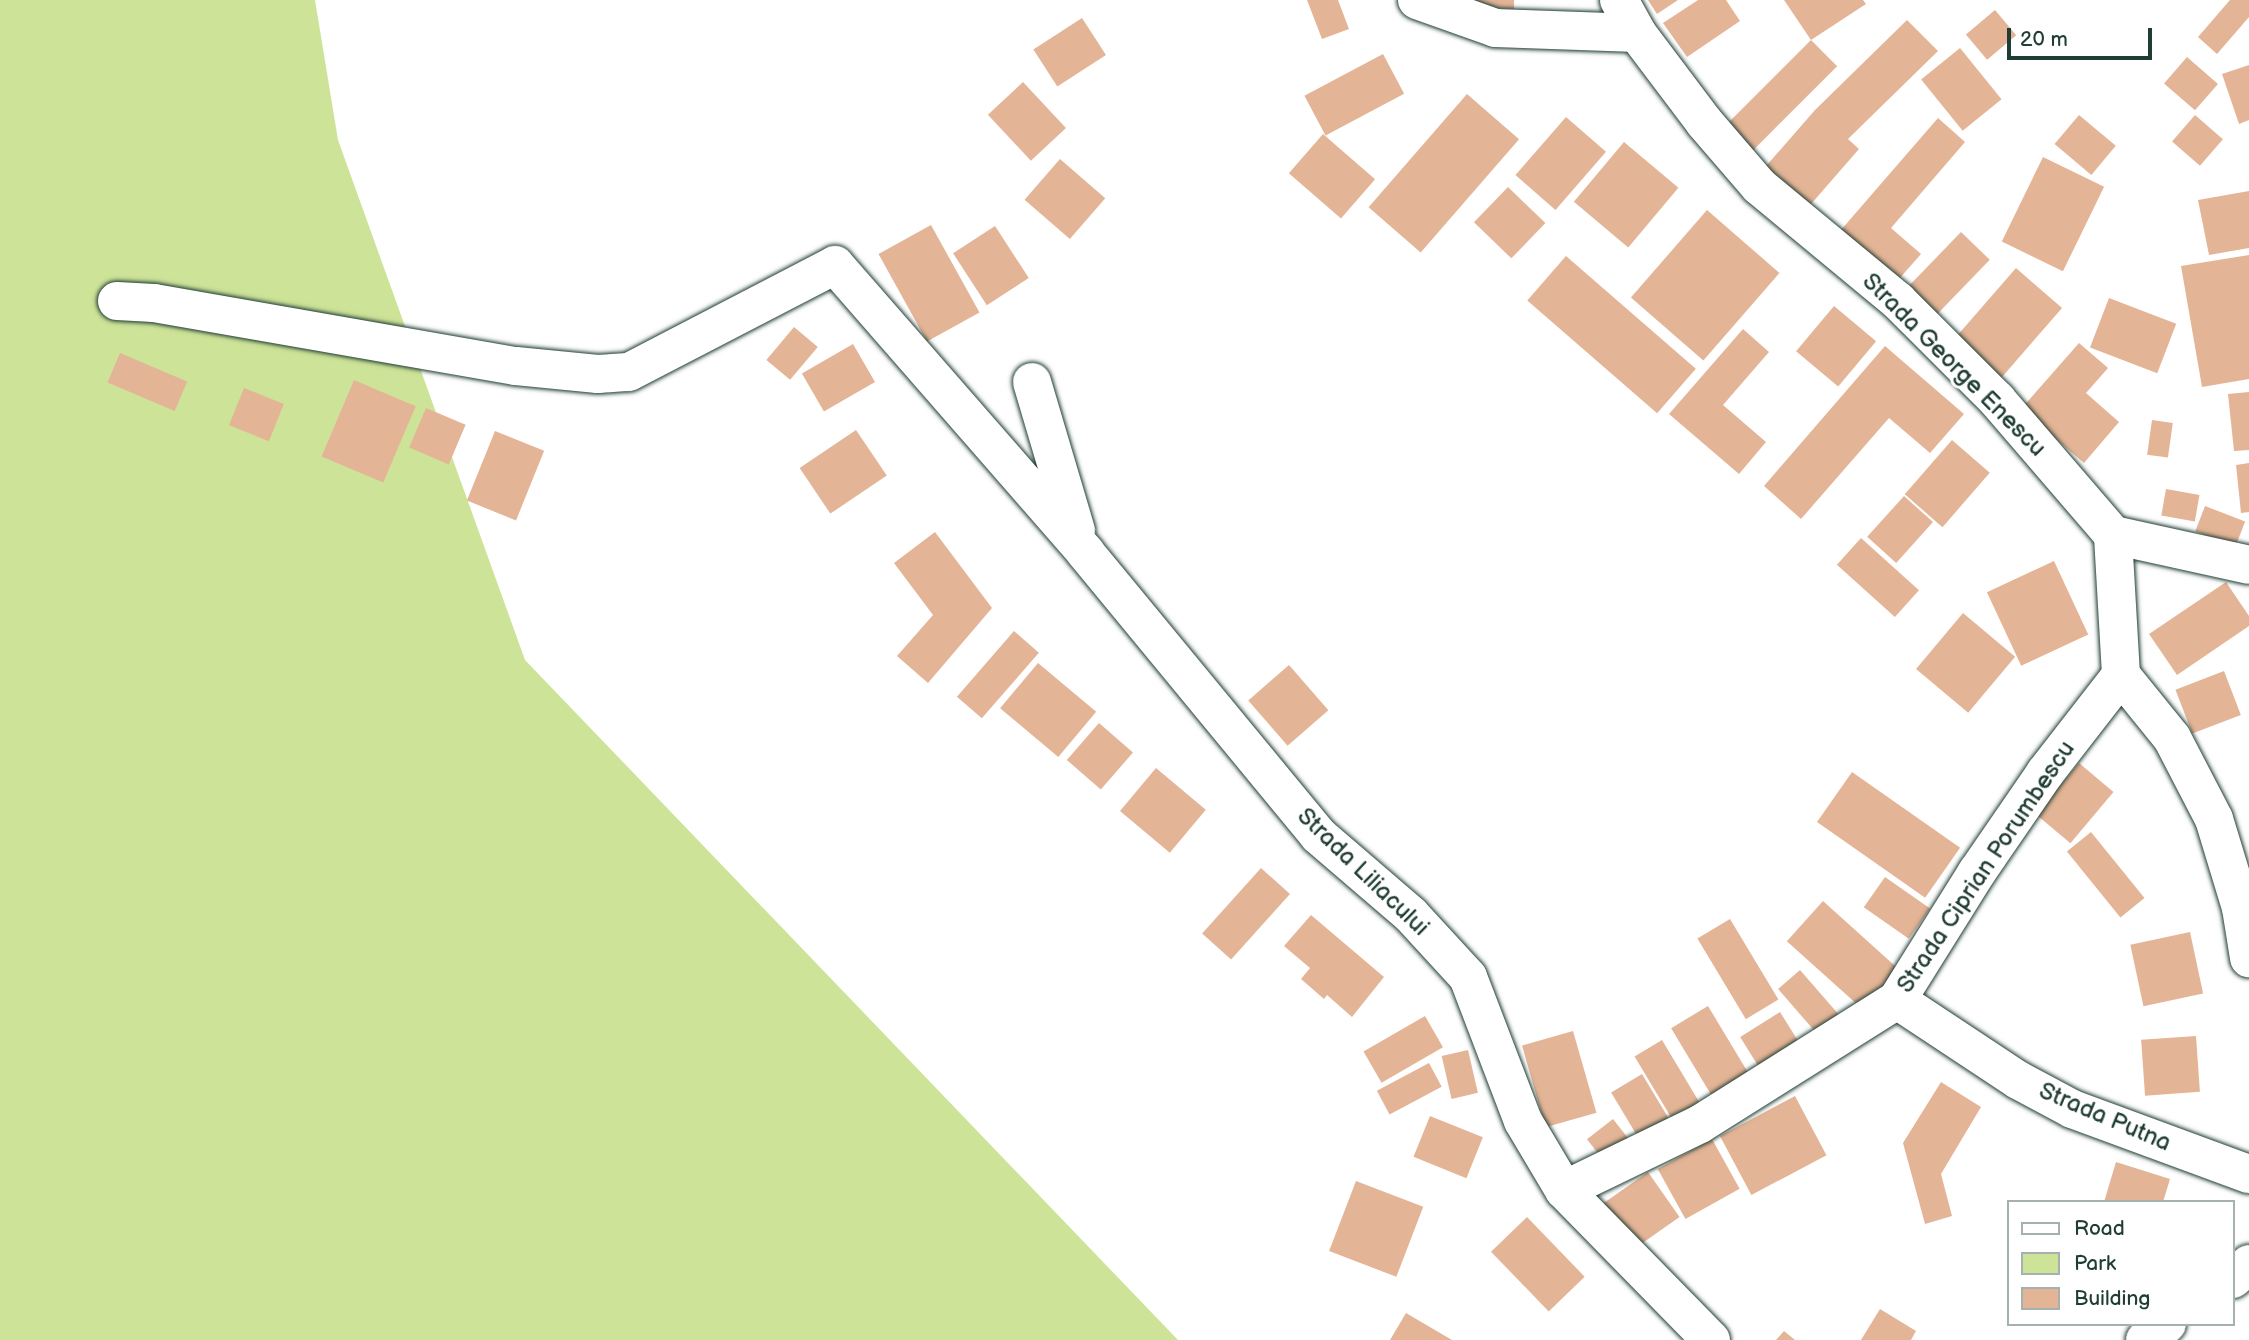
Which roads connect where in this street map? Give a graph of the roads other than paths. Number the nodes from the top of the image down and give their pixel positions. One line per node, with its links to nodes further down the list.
1 (1417, 0): 2 (street)
2 (1628, 16): 5 (street, Strada George Enescu)
3 (117, 301): 6 (street, Strada Liliacului)
4 (1032, 382): 6 (street)
5 (2113, 535): 7 (street); 8 (street)
6 (1084, 552): 12 (street, Strada Liliacului)
7 (2249, 565)
8 (2122, 675): 9 (street); 10 (street, Strada Ciprian Porumbescu)
9 (2249, 958)
10 (1897, 1000): 11 (street, Strada Putna); 12 (street, Strada Ciprian Porumbescu)
11 (2249, 1174)
12 (1564, 1191): 16 (street, Strada Liliacului)
13 (2249, 1264): 14 (street)
14 (2235, 1277)
15 (2164, 1326): 17 (street)
16 (1711, 1340)
17 (2145, 1340)

